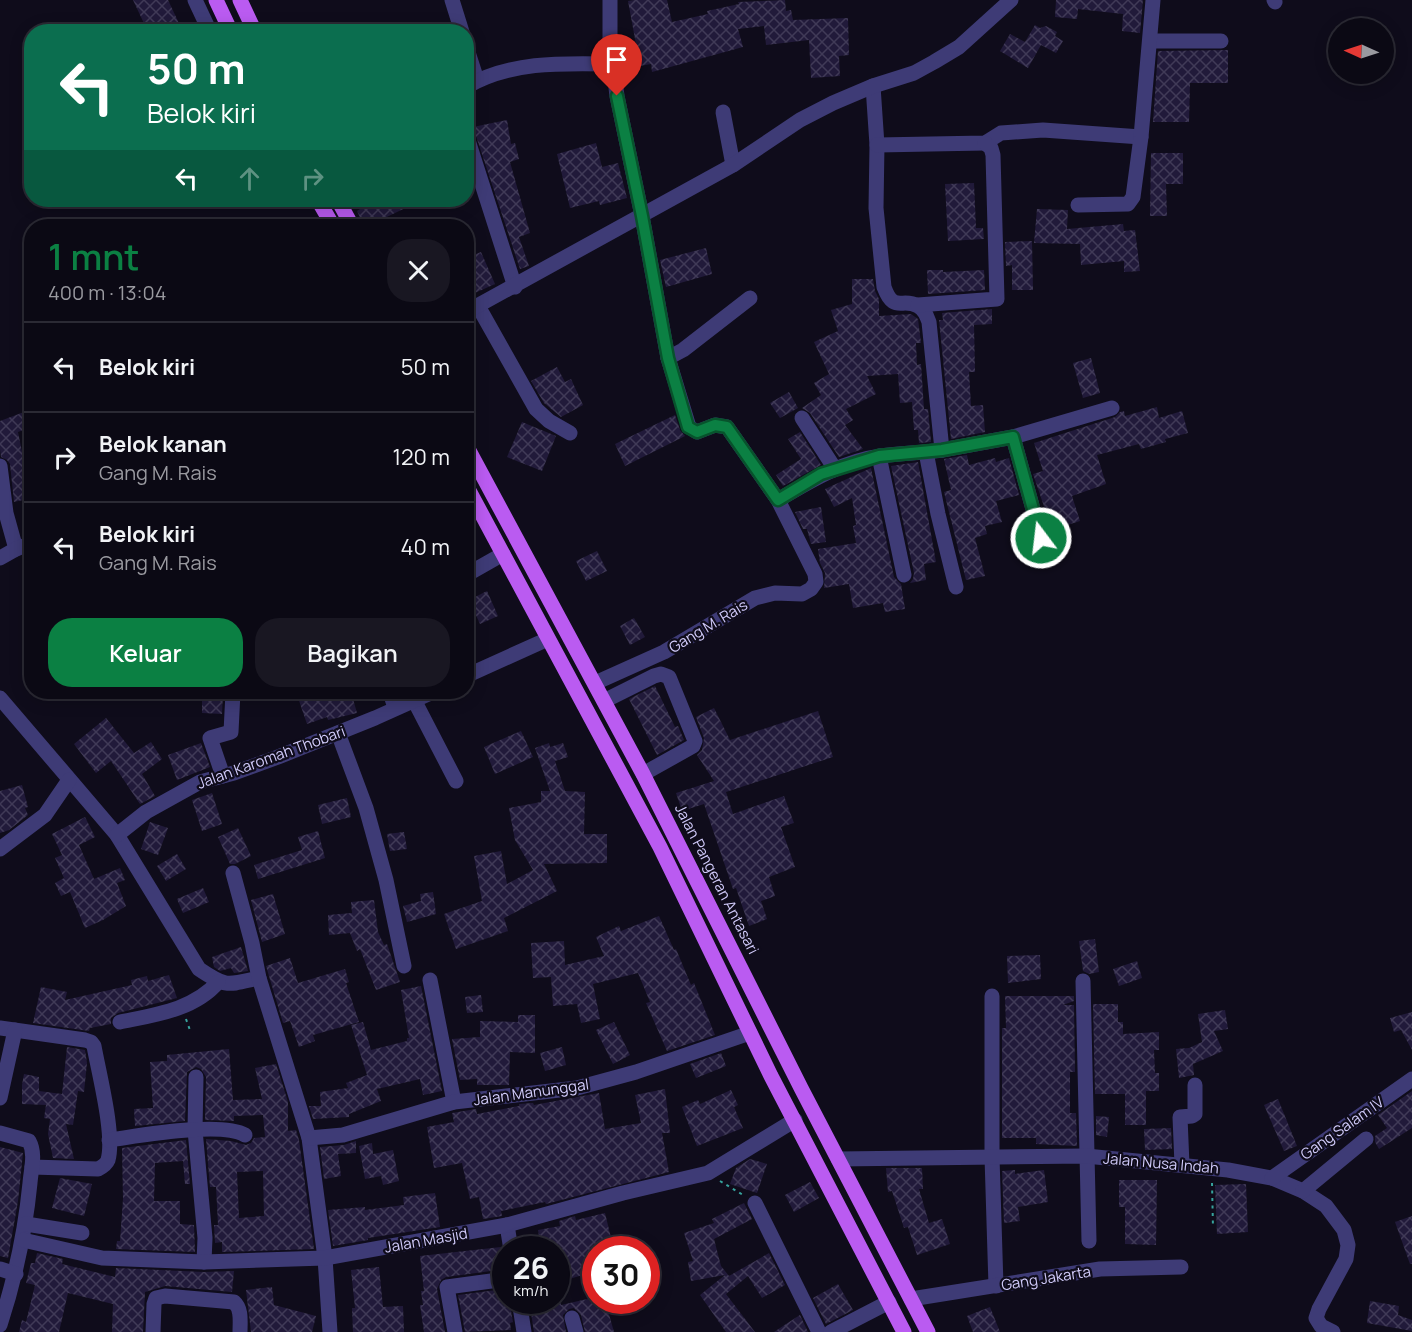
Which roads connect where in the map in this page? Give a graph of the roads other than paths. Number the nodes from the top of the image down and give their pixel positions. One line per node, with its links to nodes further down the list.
1 (195, 0): 8 (street)
2 (216, 0): 9 (main road)
3 (240, 0): 10 (main road)
4 (452, 0): 11 (street)
5 (610, 0): 14 (street, Gang M. Rais)
6 (1009, 0): 16 (street)
7 (1153, 0): 12 (street)
8 (206, 24)
9 (228, 24)
10 (251, 24)
11 (460, 24)
12 (1150, 41): 13 (street); 18 (street)
13 (1221, 41)
14 (612, 64): 15 (street); 24 (street, Gang M. Rais)
15 (474, 82)
16 (873, 86): 20 (street); 22 (street)
17 (723, 112): 22 (street)
18 (1141, 137): 19 (street); 23 (street)
19 (985, 143): 20 (street); 27 (street)
20 (878, 145): 27 (street)
21 (474, 159): 25 (street)
22 (733, 165): 24 (street)
23 (1078, 205)
24 (642, 216): 25 (street); 30 (street, Gang M. Rais)
25 (515, 287): 28 (street)
26 (750, 298): 30 (street)
27 (918, 305): 35 (street)
28 (474, 308)
29 (474, 312): 33 (street)
30 (668, 358): 41 (street, Gang M. Rais)
31 (1112, 408): 34 (street)
32 (802, 417): 39 (street)
33 (570, 433)
34 (1013, 437): 35 (street); 42 (street)
35 (934, 451): 36 (street); 49 (street)
36 (879, 456): 39 (street); 48 (street)
37 (474, 460): 52 (main road, Jalan Pangeran Antasari)
38 (0, 466): 44 (street)
39 (835, 469): 41 (street)
40 (474, 500): 45 (main road)
41 (778, 500): 52 (street, Gang M. Rais)
42 (1041, 538)
43 (24, 546): 44 (street)
44 (16, 549): 46 (street)
45 (503, 554): 47 (street); 50 (main road)
46 (0, 558)
47 (474, 570)
48 (904, 575)
49 (956, 587)
50 (548, 639): 51 (street); 68 (main road)
51 (474, 672)
52 (595, 683): 57 (main road, Jalan Pangeran Antasari)
53 (0, 698): 62 (street)
54 (233, 699): 61 (street)
55 (392, 699): 58 (street)
56 (414, 700): 58 (street, Jalan Karomah Thobari); 63 (street)
57 (604, 701): 60 (main road, Jalan Pangeran Antasari); 60 (street)
58 (395, 708): 59 (street, Jalan Karomah Thobari)
59 (338, 733): 61 (street, Jalan Karomah Thobari); 71 (street)
60 (643, 774): 67 (main road, Jalan Pangeran Antasari)
61 (223, 776): 64 (street, Jalan Karomah Thobari)
62 (69, 780): 64 (street); 65 (street)
63 (456, 781)
64 (117, 835): 75 (street)
65 (0, 849)
66 (233, 873): 72 (street)
67 (702, 889): 68 (main road); 69 (main road, Jalan Pangeran Antasari)
68 (685, 898): 70 (main road)
69 (714, 911): 70 (main road); 94 (main road, Jalan Pangeran Antasari)
70 (696, 921): 79 (main road)
71 (404, 966)
72 (259, 978): 75 (street); 89 (street)
73 (430, 980): 84 (street)
74 (1083, 981): 92 (street)
75 (218, 982): 77 (street)
76 (992, 996): 93 (street)
77 (120, 1022)
78 (8, 1029): 83 (street); 91 (street)
79 (750, 1033): 84 (street, Jalan Manunggal); 85 (main road)
80 (196, 1077): 86 (street)
81 (1412, 1079): 97 (street, Gang Salam IV)
82 (1195, 1084): 95 (street)
83 (0, 1098)
84 (454, 1102): 89 (street, Jalan Manunggal)
85 (795, 1120): 101 (street, Jalan Masjid); 114 (main road)
86 (195, 1130): 88 (street); 91 (street); 107 (street)
87 (0, 1132): 96 (street)
88 (245, 1135)
89 (309, 1138): 106 (street)
90 (1366, 1138): 98 (street)
91 (109, 1140): 96 (street)
92 (1086, 1156): 93 (street, Jalan Nusa Indah); 95 (street, Jalan Nusa Indah); 105 (street)
93 (992, 1157): 94 (street, Jalan Nusa Indah); 112 (street)
94 (838, 1159): 113 (main road, Jalan Pangeran Antasari)
95 (1182, 1165): 97 (street, Jalan Nusa Indah)
96 (32, 1167): 100 (street)
97 (1272, 1178): 98 (street, Jalan Nusa Indah)
98 (1303, 1191): 126 (street, Jalan Nusa Indah)
99 (755, 1203): 122 (street)
100 (26, 1224): 102 (street); 104 (street)
101 (507, 1225): 103 (street); 106 (street, Jalan Masjid)
102 (82, 1233)
103 (509, 1236)
104 (23, 1240): 107 (street, Jalan Masjid); 110 (street)
105 (1089, 1241)
106 (325, 1258): 107 (street, Jalan Masjid); 119 (street)
107 (204, 1262)
108 (1181, 1268): 112 (street, Gang Jakarta)
109 (0, 1269): 110 (street)
110 (16, 1274): 116 (street)
111 (492, 1281): 120 (street)
112 (996, 1286): 113 (street, Gang Jakarta)
113 (911, 1299): 125 (main road, Jalan Pangeran Antasari)
114 (890, 1302): 123 (street); 124 (main road)
115 (521, 1314): 121 (street)
116 (0, 1325)
117 (153, 1332): 118 (street)
118 (240, 1332)
119 (330, 1332)
120 (456, 1332)
121 (524, 1332)
122 (819, 1332)
123 (831, 1332)
124 (904, 1332)
125 (928, 1332)
126 (1333, 1332)

